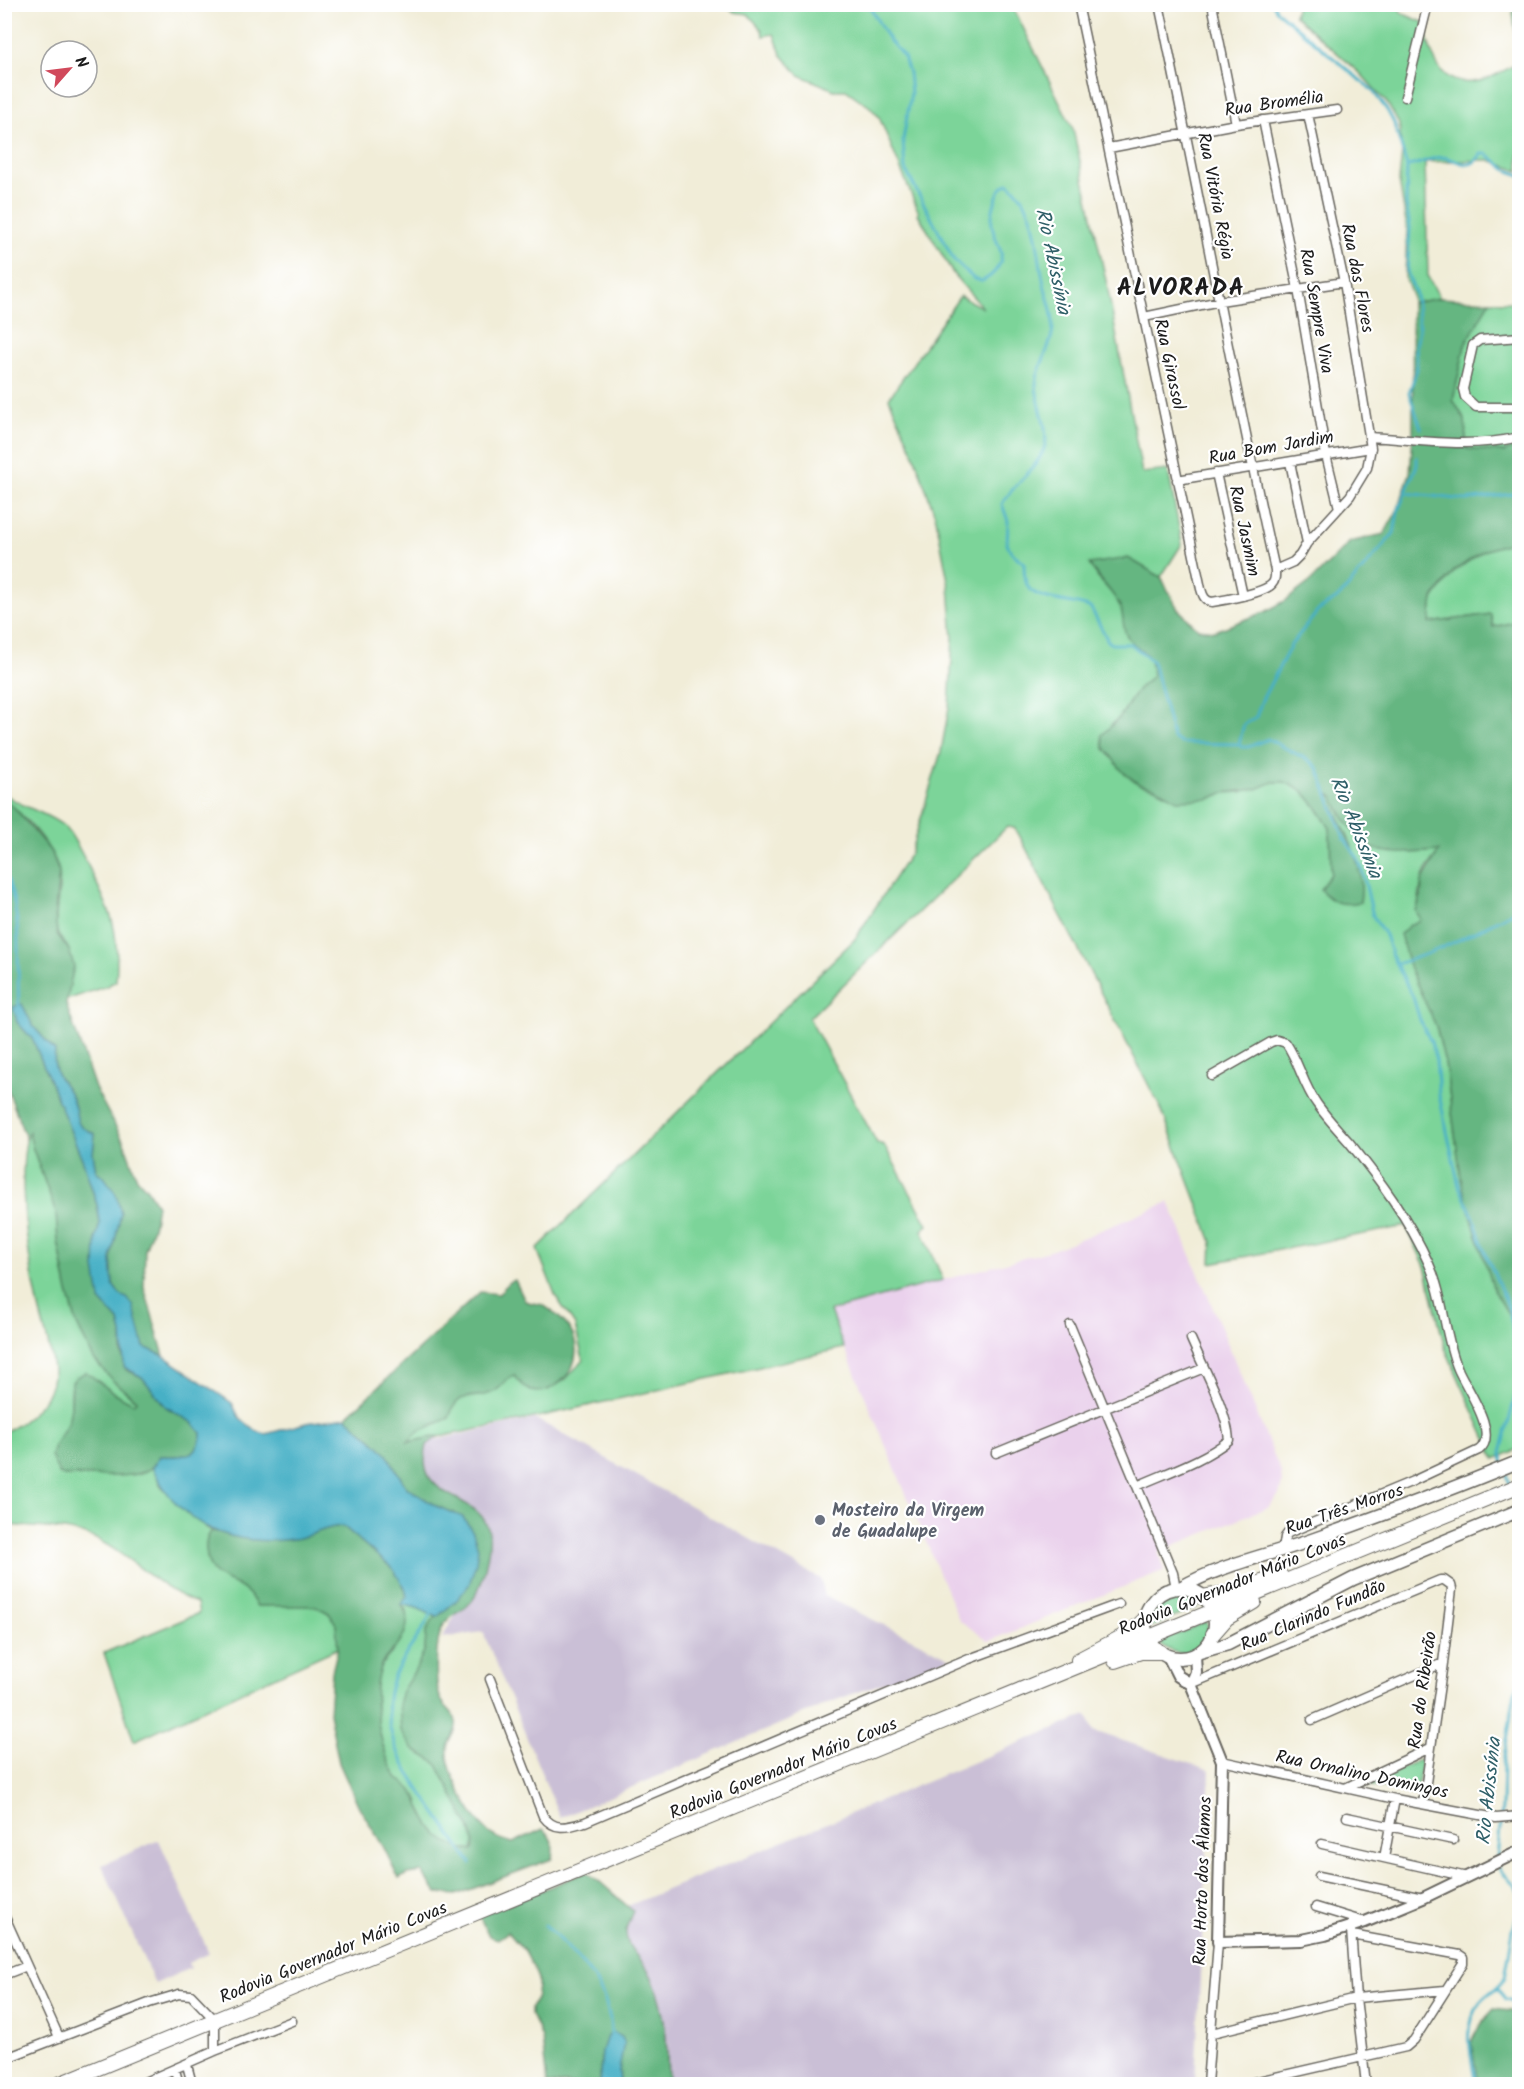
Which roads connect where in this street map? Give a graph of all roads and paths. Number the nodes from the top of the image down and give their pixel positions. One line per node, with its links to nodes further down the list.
1 (1078, 4): 11 (street, Rua Girassol)
2 (1159, 4): 10 (street, Rua Vitória Régia)
3 (1212, 4): 9 (street)
4 (1428, 4): 5 (street)
5 (1405, 97)
6 (1337, 110): 7 (street, Rua Bromélia)
7 (1308, 114): 8 (street, Rua Bromélia); 12 (street, Rua das Flores)
8 (1263, 120): 9 (street, Rua Bromélia); 13 (street, Rua Sempre Viva)
9 (1236, 124): 10 (street, Rua Bromélia)
10 (1186, 134): 11 (street, Rua Bromélia); 14 (street, Rua Vitória Régia)
11 (1109, 148): 15 (street, Rua Girassol)
12 (1344, 282): 13 (street); 18 (street, Rua das Flores)
13 (1298, 289): 14 (street); 21 (street, Rua Sempre Viva)
14 (1220, 302): 15 (street); 23 (street, Rua Vitória Régia)
15 (1144, 317): 25 (street, Rua Girassol)
16 (1520, 337): 17 (street)
17 (1520, 407)
18 (1369, 437): 19 (street); 20 (street, Rua das Flores)
19 (1520, 437)
20 (1371, 448): 21 (street, Rua Bom Jardim); 26 (street)
21 (1326, 455): 22 (street, Rua Bom Jardim); 26 (street, Rua Sempre Viva)
22 (1290, 462): 23 (street, Rua Bom Jardim); 27 (street)
23 (1252, 467): 24 (street, Rua Bom Jardim); 28 (street, Rua Vitória Régia)
24 (1216, 473): 25 (street, Rua Bom Jardim); 29 (street, Rua Jasmim)
25 (1177, 480): 29 (street, Rua Girassol)
26 (1339, 508): 27 (street)
27 (1306, 543): 28 (street)
28 (1275, 570): 29 (street)
29 (1243, 596)
30 (1212, 1076): 40 (street)
31 (1070, 1325): 34 (street)
32 (1191, 1339): 33 (street)
33 (1204, 1368): 34 (street); 38 (street)
34 (1105, 1409): 35 (street); 38 (street)
35 (996, 1454)
36 (1520, 1461): 40 (main road, Rua Três Morros)
37 (1520, 1485): 41 (highway, Rodovia Governador Mário Covas)
38 (1137, 1486): 43 (street)
39 (1520, 1510): 51 (main road)
40 (1283, 1550): 43 (main road, Rua Três Morros)
41 (1310, 1572): 44 (highway, Rodovia Governador Mário Covas); 45 (highway)
42 (1448, 1582): 53 (street, Rua do Ribeirão); 54 (street, Rua Clarindo Fundão)
43 (1178, 1588): 45 (main road); 48 (main road, Rua Três Morros)
44 (1270, 1588): 47 (highway, Rodovia Governador Mário Covas); 49 (highway)
45 (1202, 1597): 47 (main road)
46 (1119, 1604): 56 (street)
47 (1212, 1611): 49 (main road); 50 (highway, Rodovia Governador Mário Covas)
48 (1145, 1620): 50 (main road); 55 (highway)
49 (1213, 1634): 51 (main road)
50 (1148, 1638): 52 (main road); 55 (highway, Rodovia Governador Mário Covas)
51 (1198, 1653): 52 (main road); 54 (street)
52 (1164, 1654): 57 (street); 58 (highway)
53 (1443, 1664): 59 (street); 60 (street, Rua do Ribeirão)
54 (1201, 1675): 57 (street)
55 (1057, 1676): 58 (highway, Rodovia Governador Mário Covas)
56 (489, 1679)
57 (1191, 1684): 61 (street, Rua Horto dos Álamos)
58 (1033, 1685): 84 (highway, Rodovia Governador Mário Covas)
59 (1312, 1720)
60 (1431, 1748): 62 (street); 64 (street, Rua do Ribeirão)
61 (1222, 1761): 62 (street, Rua Ornalino Domingos); 79 (street, Rua Horto dos Álamos)
62 (1345, 1788): 63 (street, Rua Ornalino Domingos)
63 (1395, 1799): 64 (street, Rua Ornalino Domingos); 67 (street)
64 (1423, 1804): 65 (street, Rua Ornalino Domingos)
65 (1520, 1816)
66 (1347, 1817): 67 (street)
67 (1389, 1825): 68 (street); 71 (street)
68 (1453, 1840)
69 (1322, 1844): 71 (street)
70 (1520, 1851): 73 (street)
71 (1384, 1858): 73 (street)
72 (1319, 1876): 74 (street)
73 (1467, 1877): 74 (street)
74 (1423, 1898): 77 (street)
75 (1316, 1907): 77 (street)
76 (4, 1915): 80 (street)
77 (1365, 1922): 78 (street)
78 (1351, 1931): 79 (street); 82 (street); 83 (street)
79 (1218, 1942): 86 (street, Rua Horto dos Álamos)
80 (27, 1966): 81 (street); 87 (street)
81 (4, 1975)
82 (1445, 1990): 83 (street); 89 (street)
83 (1356, 1998): 86 (street); 89 (street)
84 (215, 2020): 87 (street); 88 (street); 93 (highway, Rodovia Governador Mário Covas)
85 (292, 2021): 88 (street)
86 (1212, 2033): 97 (street, Rua Horto dos Álamos)
87 (59, 2037): 90 (street)
88 (215, 2051): 91 (street)
89 (1362, 2056): 98 (street); 99 (street)
90 (4, 2059)
91 (187, 2065): 92 (street); 96 (street)
92 (175, 2070): 94 (street); 95 (street)
93 (59, 2085)
94 (140, 2085)
95 (179, 2085)
96 (192, 2085)
97 (1208, 2085)
98 (1245, 2085)
99 (1366, 2085)

